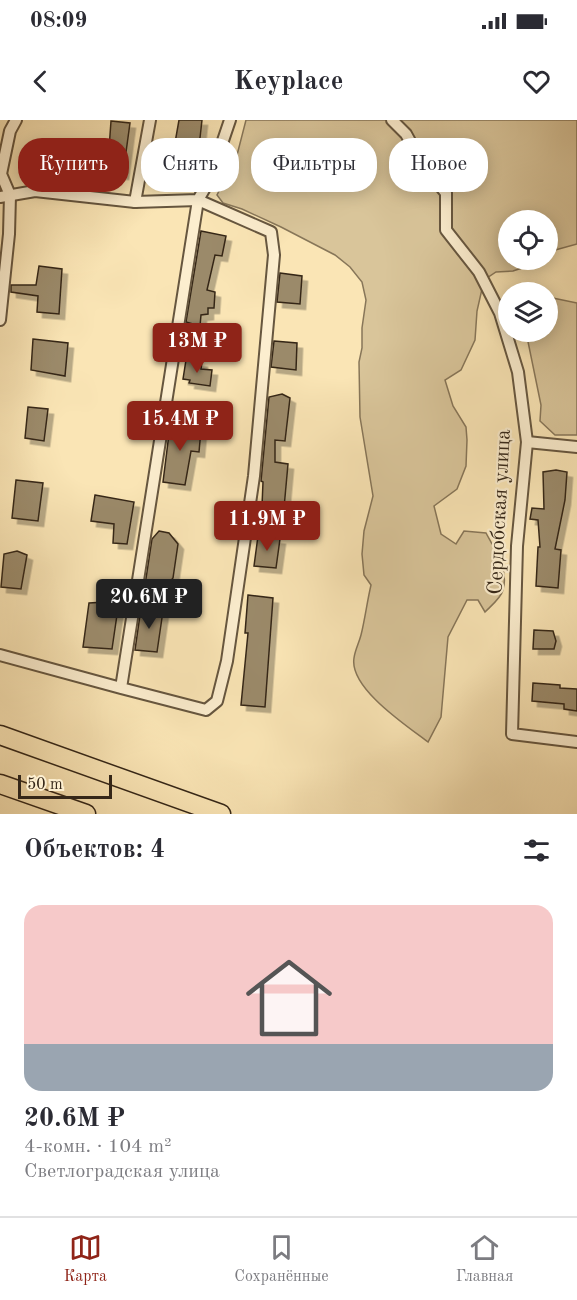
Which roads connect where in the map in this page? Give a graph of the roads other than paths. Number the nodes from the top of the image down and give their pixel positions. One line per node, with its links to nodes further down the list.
1 (16, 120): 5 (street)
2 (150, 120): 7 (street)
3 (230, 120): 6 (street)
4 (392, 120): 9 (street, Сердобская улица)
5 (5, 196): 7 (street); 8 (street)
6 (198, 200): 7 (street); 12 (street); 12 (street)
7 (135, 202)
8 (0, 320)
9 (526, 442): 10 (street); 14 (street, Сердобская улица)
10 (577, 447)
11 (0, 654): 12 (street)
12 (121, 688)
13 (0, 735): 17 (highway)
14 (577, 742)
15 (0, 784): 16 (highway)
16 (86, 814)
17 (221, 814)

